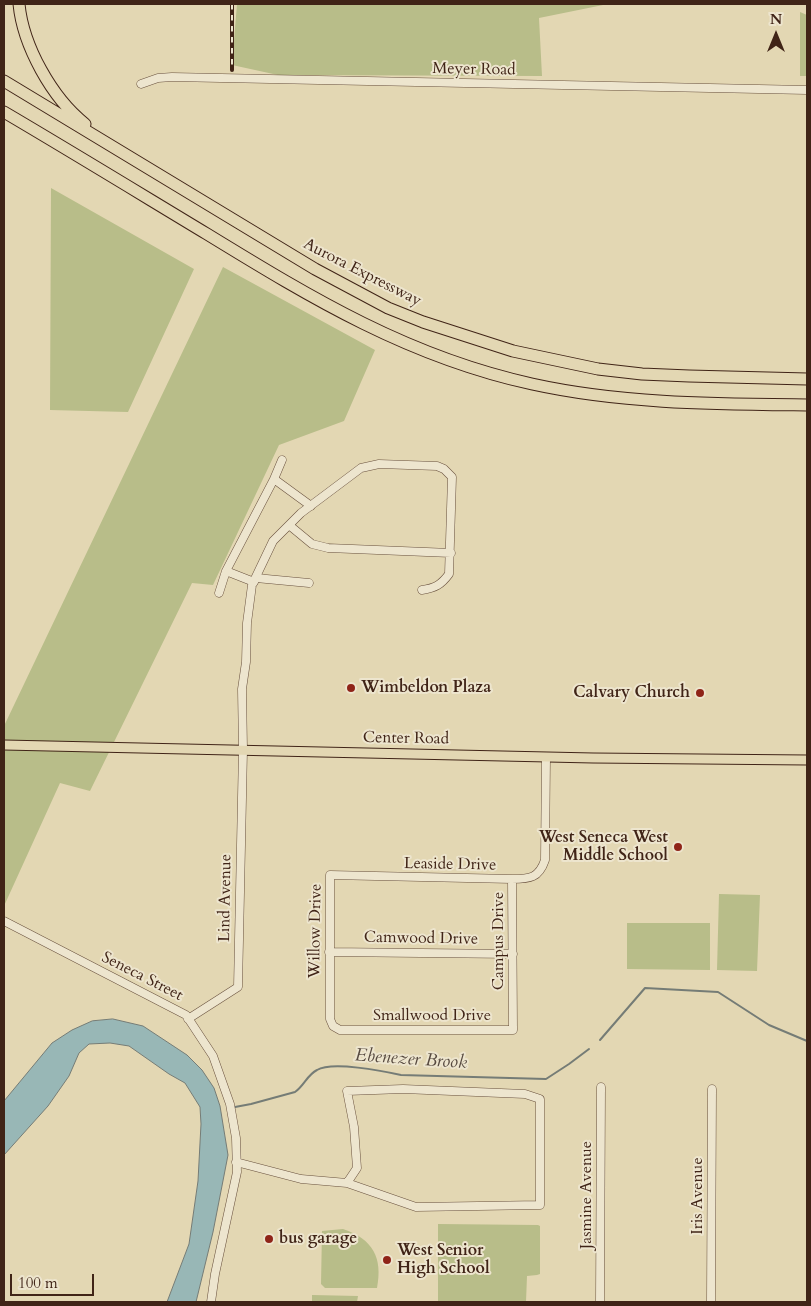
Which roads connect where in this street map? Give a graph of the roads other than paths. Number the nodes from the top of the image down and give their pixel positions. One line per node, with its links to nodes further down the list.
1 (19, 4): 6 (highway)
2 (4, 81): 6 (highway, Aurora Expressway)
3 (140, 84): 4 (street, Meyer Road)
4 (807, 90)
5 (4, 112): 8 (highway)
6 (120, 151): 7 (highway, Aurora Expressway)
7 (807, 379)
8 (807, 405)
9 (282, 460): 10 (street)
10 (274, 479): 11 (street); 14 (street)
11 (310, 506): 12 (street); 13 (street)
12 (289, 525): 13 (street); 15 (street)
13 (451, 553): 17 (street)
14 (226, 571): 15 (street); 18 (street)
15 (255, 580): 16 (street); 20 (street)
16 (309, 583)
17 (422, 590)
18 (219, 593)
19 (4, 745): 20 (main road, Center Road)
20 (243, 750): 21 (main road, Center Road); 30 (street, Lind Avenue)
21 (546, 757): 22 (main road, Center Road); 24 (street, Campus Drive)
22 (807, 760)
23 (386, 878): 24 (street, Leaside Drive); 26 (street, Willow Drive)
24 (512, 879): 27 (street, Campus Drive)
25 (4, 921): 30 (street, Seneca Street)
26 (329, 952): 27 (street, Camwood Drive); 29 (street, Willow Drive)
27 (513, 954): 28 (street, Campus Drive)
28 (513, 999): 29 (street, Smallwood Drive)
29 (330, 1014)
30 (188, 1019): 33 (street, Seneca Street)
31 (601, 1087): 36 (street, Jasmine Avenue)
32 (712, 1089): 37 (street, Iris Avenue)
33 (236, 1162): 34 (street); 35 (street, Seneca Street)
34 (347, 1183): 34 (street)
35 (211, 1302)
36 (600, 1302)
37 (711, 1302)

